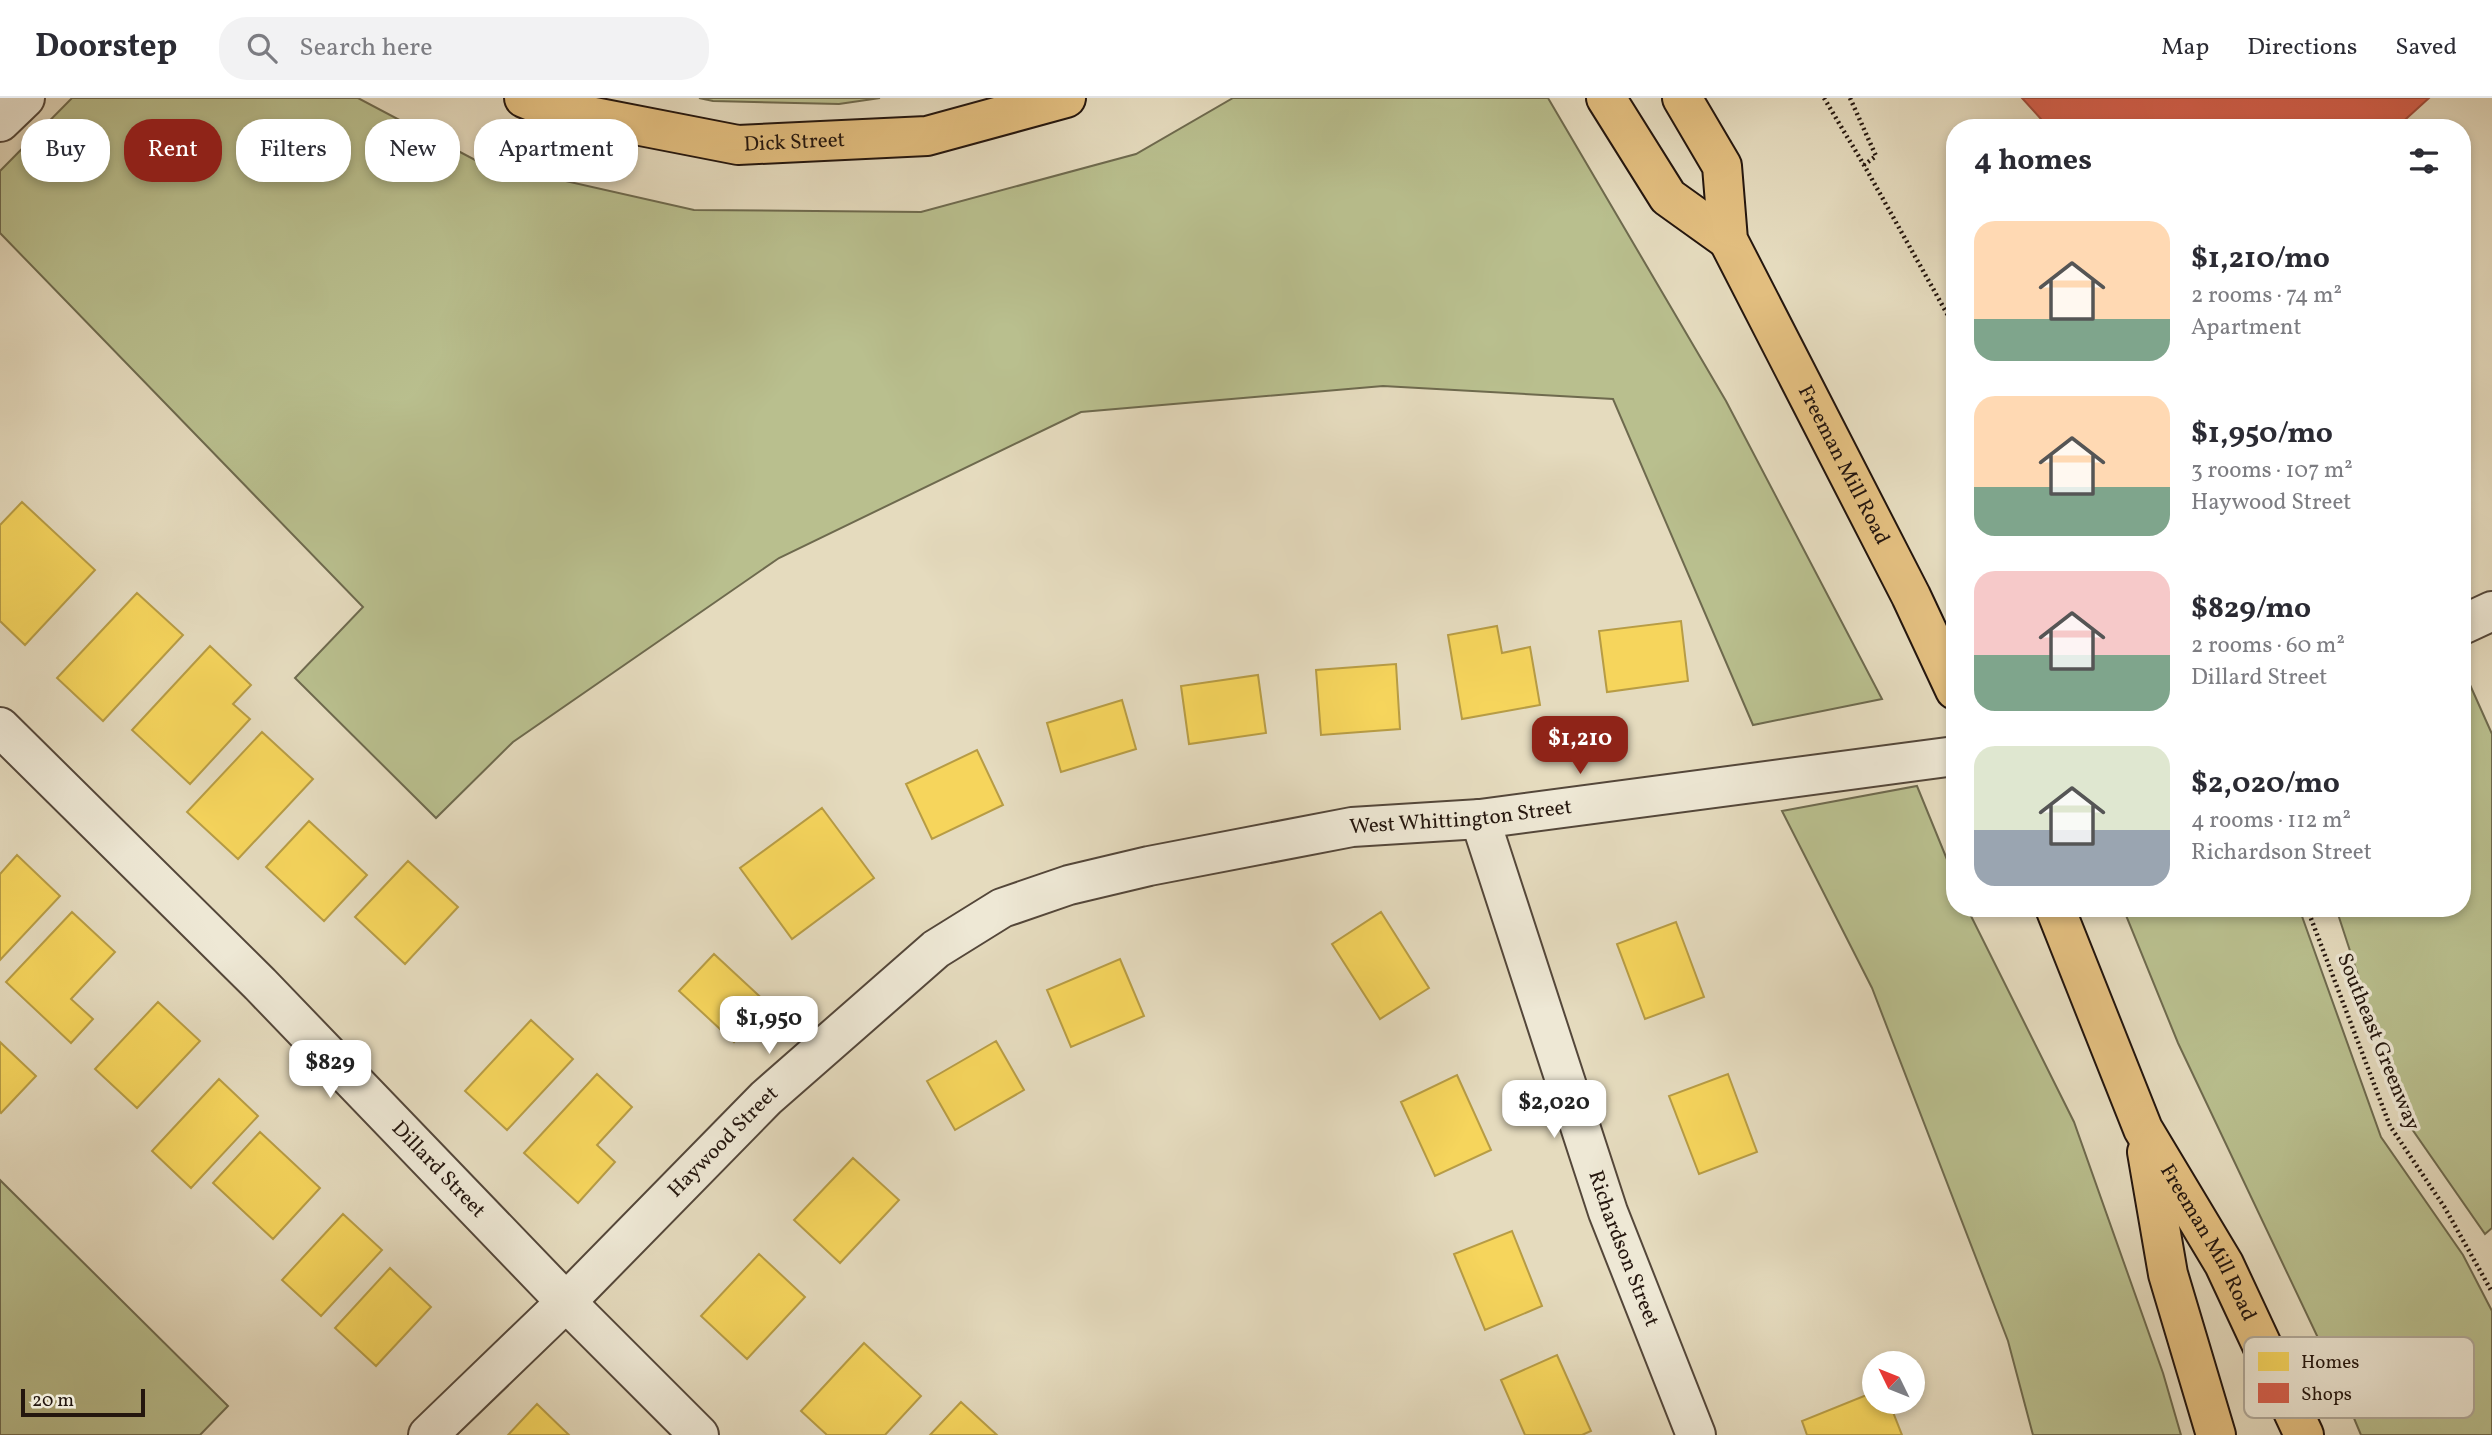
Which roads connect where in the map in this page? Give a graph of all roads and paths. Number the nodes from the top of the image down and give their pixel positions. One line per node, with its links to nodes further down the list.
1 (24, 98): 8 (street)
2 (524, 98): 3 (main road, Dick Street)
3 (1066, 98)
4 (1606, 98): 10 (main road, Freeman Mill Road)
5 (1682, 98): 10 (main road, Freeman Mill Road)
6 (1824, 98): 9 (path)
7 (1850, 98): 9 (path)
8 (0, 122)
9 (1864, 165): 11 (path)
10 (1728, 240): 14 (main road, Freeman Mill Road)
11 (1946, 312)
12 (2492, 611): 13 (street)
13 (2471, 621)
14 (1946, 671)
15 (0, 727): 23 (street, Dillard Street)
16 (1946, 757): 17 (street, West Whittington Street)
17 (1480, 819): 18 (street, West Whittington Street); 28 (street, Richardson Street)
18 (1215, 853): 23 (street, Haywood Street)
19 (2059, 917): 21 (main road, Freeman Mill Road)
20 (2310, 917): 22 (path, Southeast Greenway)
21 (2143, 1129): 24 (main road, Freeman Mill Road); 29 (main road, Freeman Mill Road)
22 (2492, 1292)
23 (566, 1302): 26 (street, Haywood Street); 27 (street, Dillard Street)
24 (2258, 1337)
25 (2296, 1418): 30 (main road, Freeman Mill Road)
26 (428, 1435)
27 (699, 1435)
28 (1696, 1435)
29 (2216, 1435)
30 (2304, 1435)

